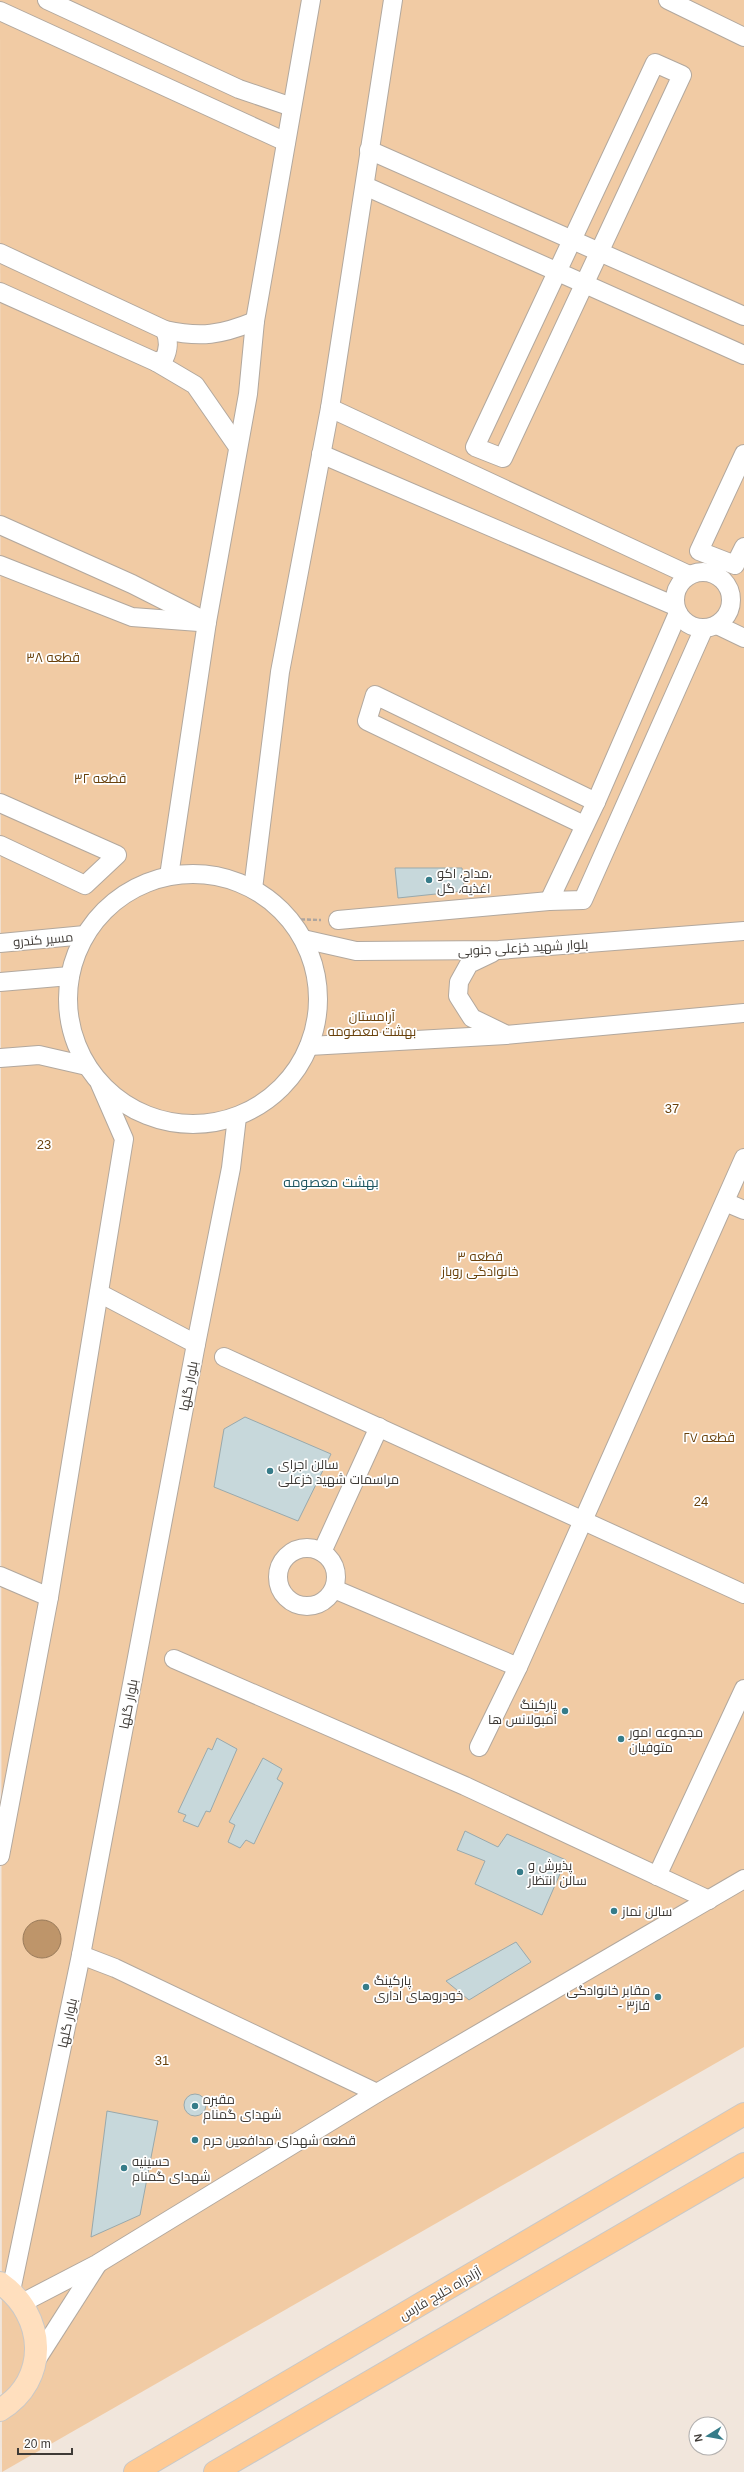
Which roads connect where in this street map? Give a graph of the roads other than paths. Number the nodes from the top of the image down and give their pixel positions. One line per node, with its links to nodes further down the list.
1 (47, 0): 7 (lane)
2 (311, 0): 7 (lane)
3 (393, 0): 9 (lane)
4 (668, 0): 6 (lane)
5 (0, 11): 8 (lane)
6 (744, 37)
7 (292, 107): 8 (lane)
8 (286, 142): 18 (lane)
9 (369, 150): 10 (lane); 11 (lane)
10 (365, 186): 14 (lane); 22 (lane)
11 (572, 239): 12 (lane); 12 (lane); 14 (lane)
12 (599, 252): 15 (lane); 17 (lane)
13 (0, 253): 19 (lane)
14 (557, 272): 15 (lane); 15 (lane)
15 (584, 284): 20 (lane)
16 (0, 292): 21 (lane)
17 (744, 316)
18 (255, 321): 19 (lane); 23 (lane)
19 (165, 330): 21 (lane)
20 (744, 355)
21 (156, 362): 23 (lane)
22 (330, 408): 24 (lane); 29 (lane)
23 (238, 447): 32 (lane)
24 (321, 454): 31 (lane); 40 (lane)
25 (744, 454): 27 (lane)
26 (0, 524): 32 (lane)
27 (744, 547)
28 (0, 565): 32 (lane)
29 (689, 574): 30 (lane); 31 (lane)
30 (738, 597): 33 (lane)
31 (676, 609): 33 (lane); 35 (lane)
32 (208, 622): 39 (lane)
33 (711, 627): 34 (lane); 41 (lane)
34 (744, 638)
35 (596, 802): 37 (lane); 37 (lane)
36 (0, 803): 38 (lane)
37 (584, 825): 41 (lane)
38 (0, 845)
39 (169, 876): 40 (lane); 44 (lane)
40 (253, 889): 45 (lane)
41 (549, 901): 42 (lane)
42 (338, 920)
43 (744, 931): 47 (lane, بلوار شهید خزعلی جنوبی)
44 (85, 935): 46 (lane, مسیر کندرو); 48 (lane)
45 (302, 939): 47 (lane, بلوار شهید خزعلی جنوبی); 52 (lane)
46 (0, 943)
47 (498, 950): 51 (lane)
48 (70, 976): 49 (lane); 54 (lane)
49 (0, 982)
50 (744, 1013): 51 (lane)
51 (506, 1035): 52 (lane)
52 (309, 1046): 56 (lane)
53 (0, 1058): 54 (lane)
54 (87, 1066): 55 (lane)
55 (100, 1084): 56 (lane); 60 (lane)
56 (237, 1117): 61 (lane, بلوار گلها)
57 (744, 1158): 58 (lane)
58 (725, 1202): 59 (lane); 64 (lane)
59 (744, 1210)
60 (99, 1293): 61 (lane); 69 (lane)
61 (196, 1344): 78 (lane, بلوار گلها)
62 (224, 1357): 63 (lane)
63 (379, 1427): 64 (lane); 65 (lane)
64 (584, 1521): 68 (lane); 71 (lane)
65 (322, 1552): 67 (lane); 67 (lane)
66 (0, 1576): 69 (lane)
67 (334, 1589): 71 (lane)
68 (744, 1594)
69 (49, 1597): 74 (lane)
70 (174, 1658): 75 (lane)
71 (518, 1667): 73 (lane)
72 (744, 1689): 75 (lane)
73 (479, 1747)
74 (0, 1856)
75 (656, 1876): 77 (lane)
76 (744, 1879): 77 (lane)
77 (709, 1900): 79 (lane)
78 (81, 1955): 79 (lane); 83 (lane, بلوار گلها)
79 (377, 2093): 82 (lane)
80 (744, 2114): 86 (highway, آزادراه خلیج فارس)
81 (744, 2164): 87 (highway)
82 (97, 2264): 83 (lane); 84 (lane)
83 (11, 2292): 84 (main road)
84 (35, 2362): 85 (main road)
85 (3, 2411)
86 (136, 2472)
87 (215, 2472)

